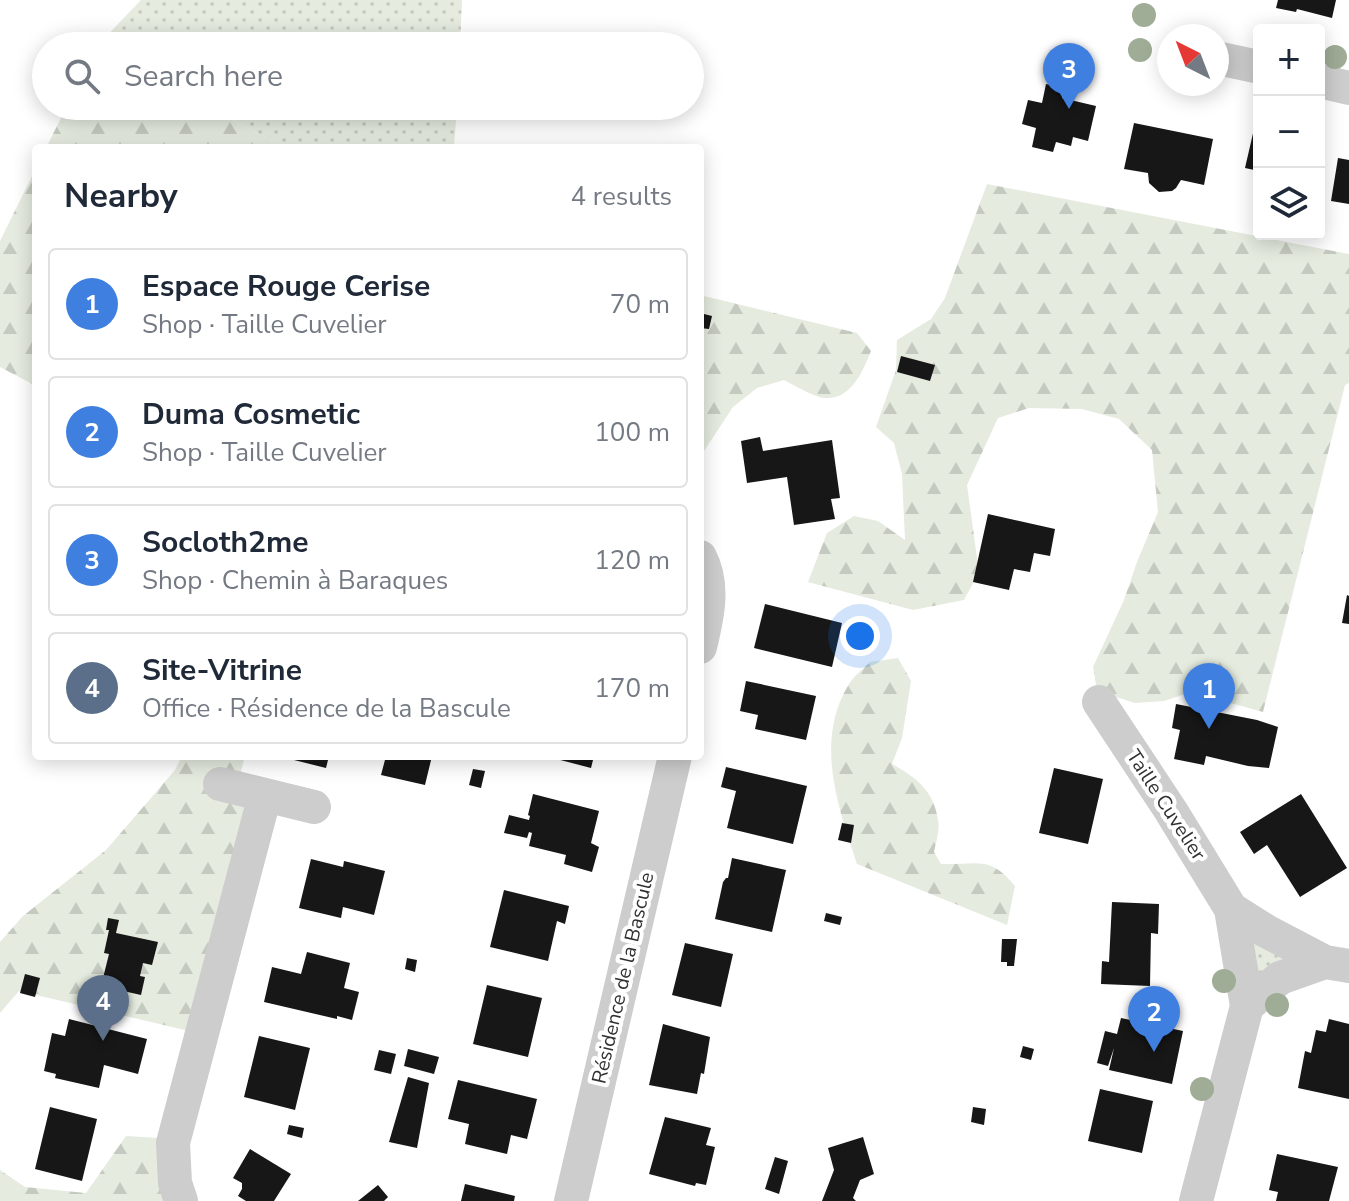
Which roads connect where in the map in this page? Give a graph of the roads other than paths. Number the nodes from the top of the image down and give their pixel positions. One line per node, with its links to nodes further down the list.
1 (1229, 61): 2 (street)
2 (1253, 66)
3 (1325, 82): 4 (street)
4 (1349, 88)
5 (704, 570): 6 (street)
6 (704, 631)
7 (1099, 702): 12 (street, Taille Cuvelier)
8 (674, 760): 16 (street, Résidence de la Bascule)
9 (220, 784): 10 (street)
10 (265, 795): 11 (street); 15 (street)
11 (314, 807)
12 (1231, 909): 13 (street, Taille Cuvelier); 14 (street, Taille Cuvelier)
13 (1337, 964): 14 (street, Taille Cuvelier)
14 (1247, 1006): 17 (street, Taille Cuvelier)
15 (181, 1201)
16 (571, 1201)
17 (1196, 1201)

